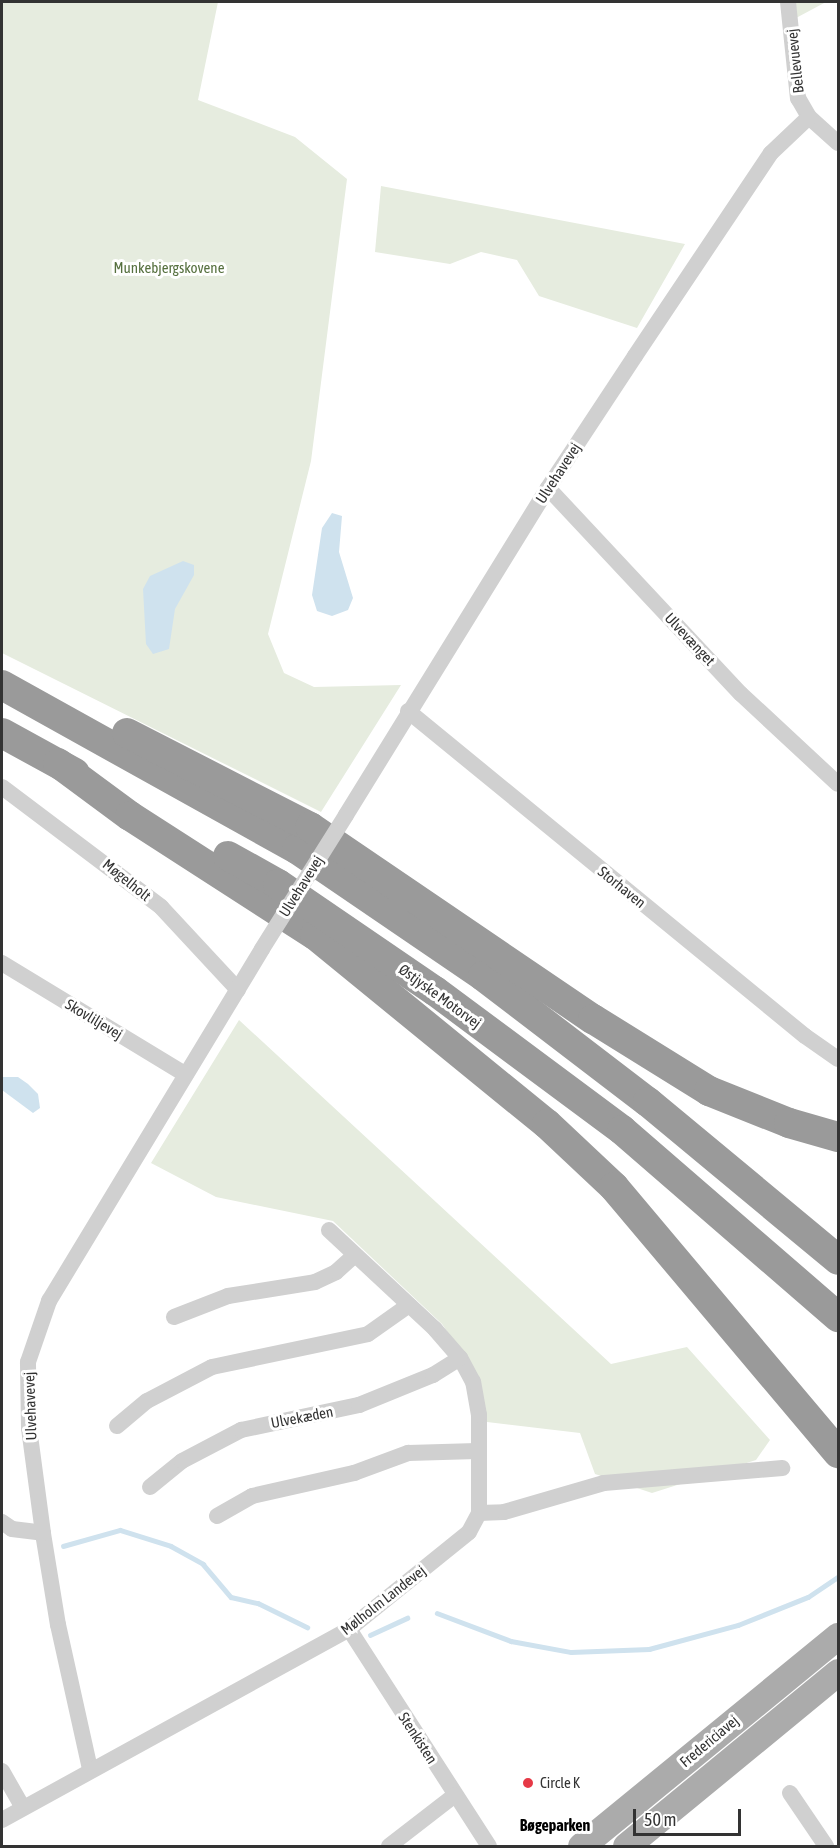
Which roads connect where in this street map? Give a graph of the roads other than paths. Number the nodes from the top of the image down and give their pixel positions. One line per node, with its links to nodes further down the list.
1 (788, 2): 2 (street, Bellevuevej)
2 (809, 117): 3 (street); 4 (street, Ulvehavevej)
3 (838, 143)
4 (548, 488): 7 (street, Ulvehavevej); 10 (street, Ulvevænget)
5 (2, 671): 16 (highway)
6 (2, 685): 19 (highway)
7 (408, 711): 13 (street, Ulvehavevej, bridge); 14 (street, Storhaven)
8 (2, 733): 9 (highway, Østjyske Motorvej)
9 (58, 764): 22 (highway, Østjyske Motorvej); 26 (highway)
10 (838, 784)
11 (2, 787): 13 (street, Møgelholt)
12 (2, 963): 15 (street, Skovliljevej)
13 (238, 990): 15 (street, Ulvehavevej)
14 (838, 1059)
15 (186, 1076): 32 (street, Ulvehavevej)
16 (838, 1137)
17 (329, 1230): 18 (street)
18 (355, 1255): 20 (street); 21 (street)
19 (838, 1260)
20 (409, 1305): 23 (street); 24 (street)
21 (174, 1317)
22 (838, 1317)
23 (460, 1358): 25 (street); 28 (street, Ulvekæden)
24 (117, 1426)
25 (477, 1451): 29 (street); 30 (street)
26 (838, 1453)
27 (782, 1468): 29 (street)
28 (150, 1487)
29 (479, 1513): 33 (street, Mølholm Landevej)
30 (217, 1516)
31 (2, 1522): 32 (street)
32 (43, 1533): 36 (street, Ulvehavevej)
33 (349, 1629): 36 (street, Mølholm Landevej); 39 (street, Stenkisten)
34 (838, 1636): 44 (main road, Fredericiavej)
35 (838, 1672): 45 (main road, Fredericiavej)
36 (90, 1769): 40 (street, Mølholm Landevej)
37 (2, 1771): 40 (street)
38 (790, 1793): 46 (street)
39 (455, 1795): 42 (street); 43 (street, Stenkisten)
40 (22, 1806): 41 (street, Mølholm Landevej)
41 (2, 1820)
42 (388, 1846)
43 (489, 1846)
44 (581, 1846)
45 (626, 1846)
46 (826, 1846)

